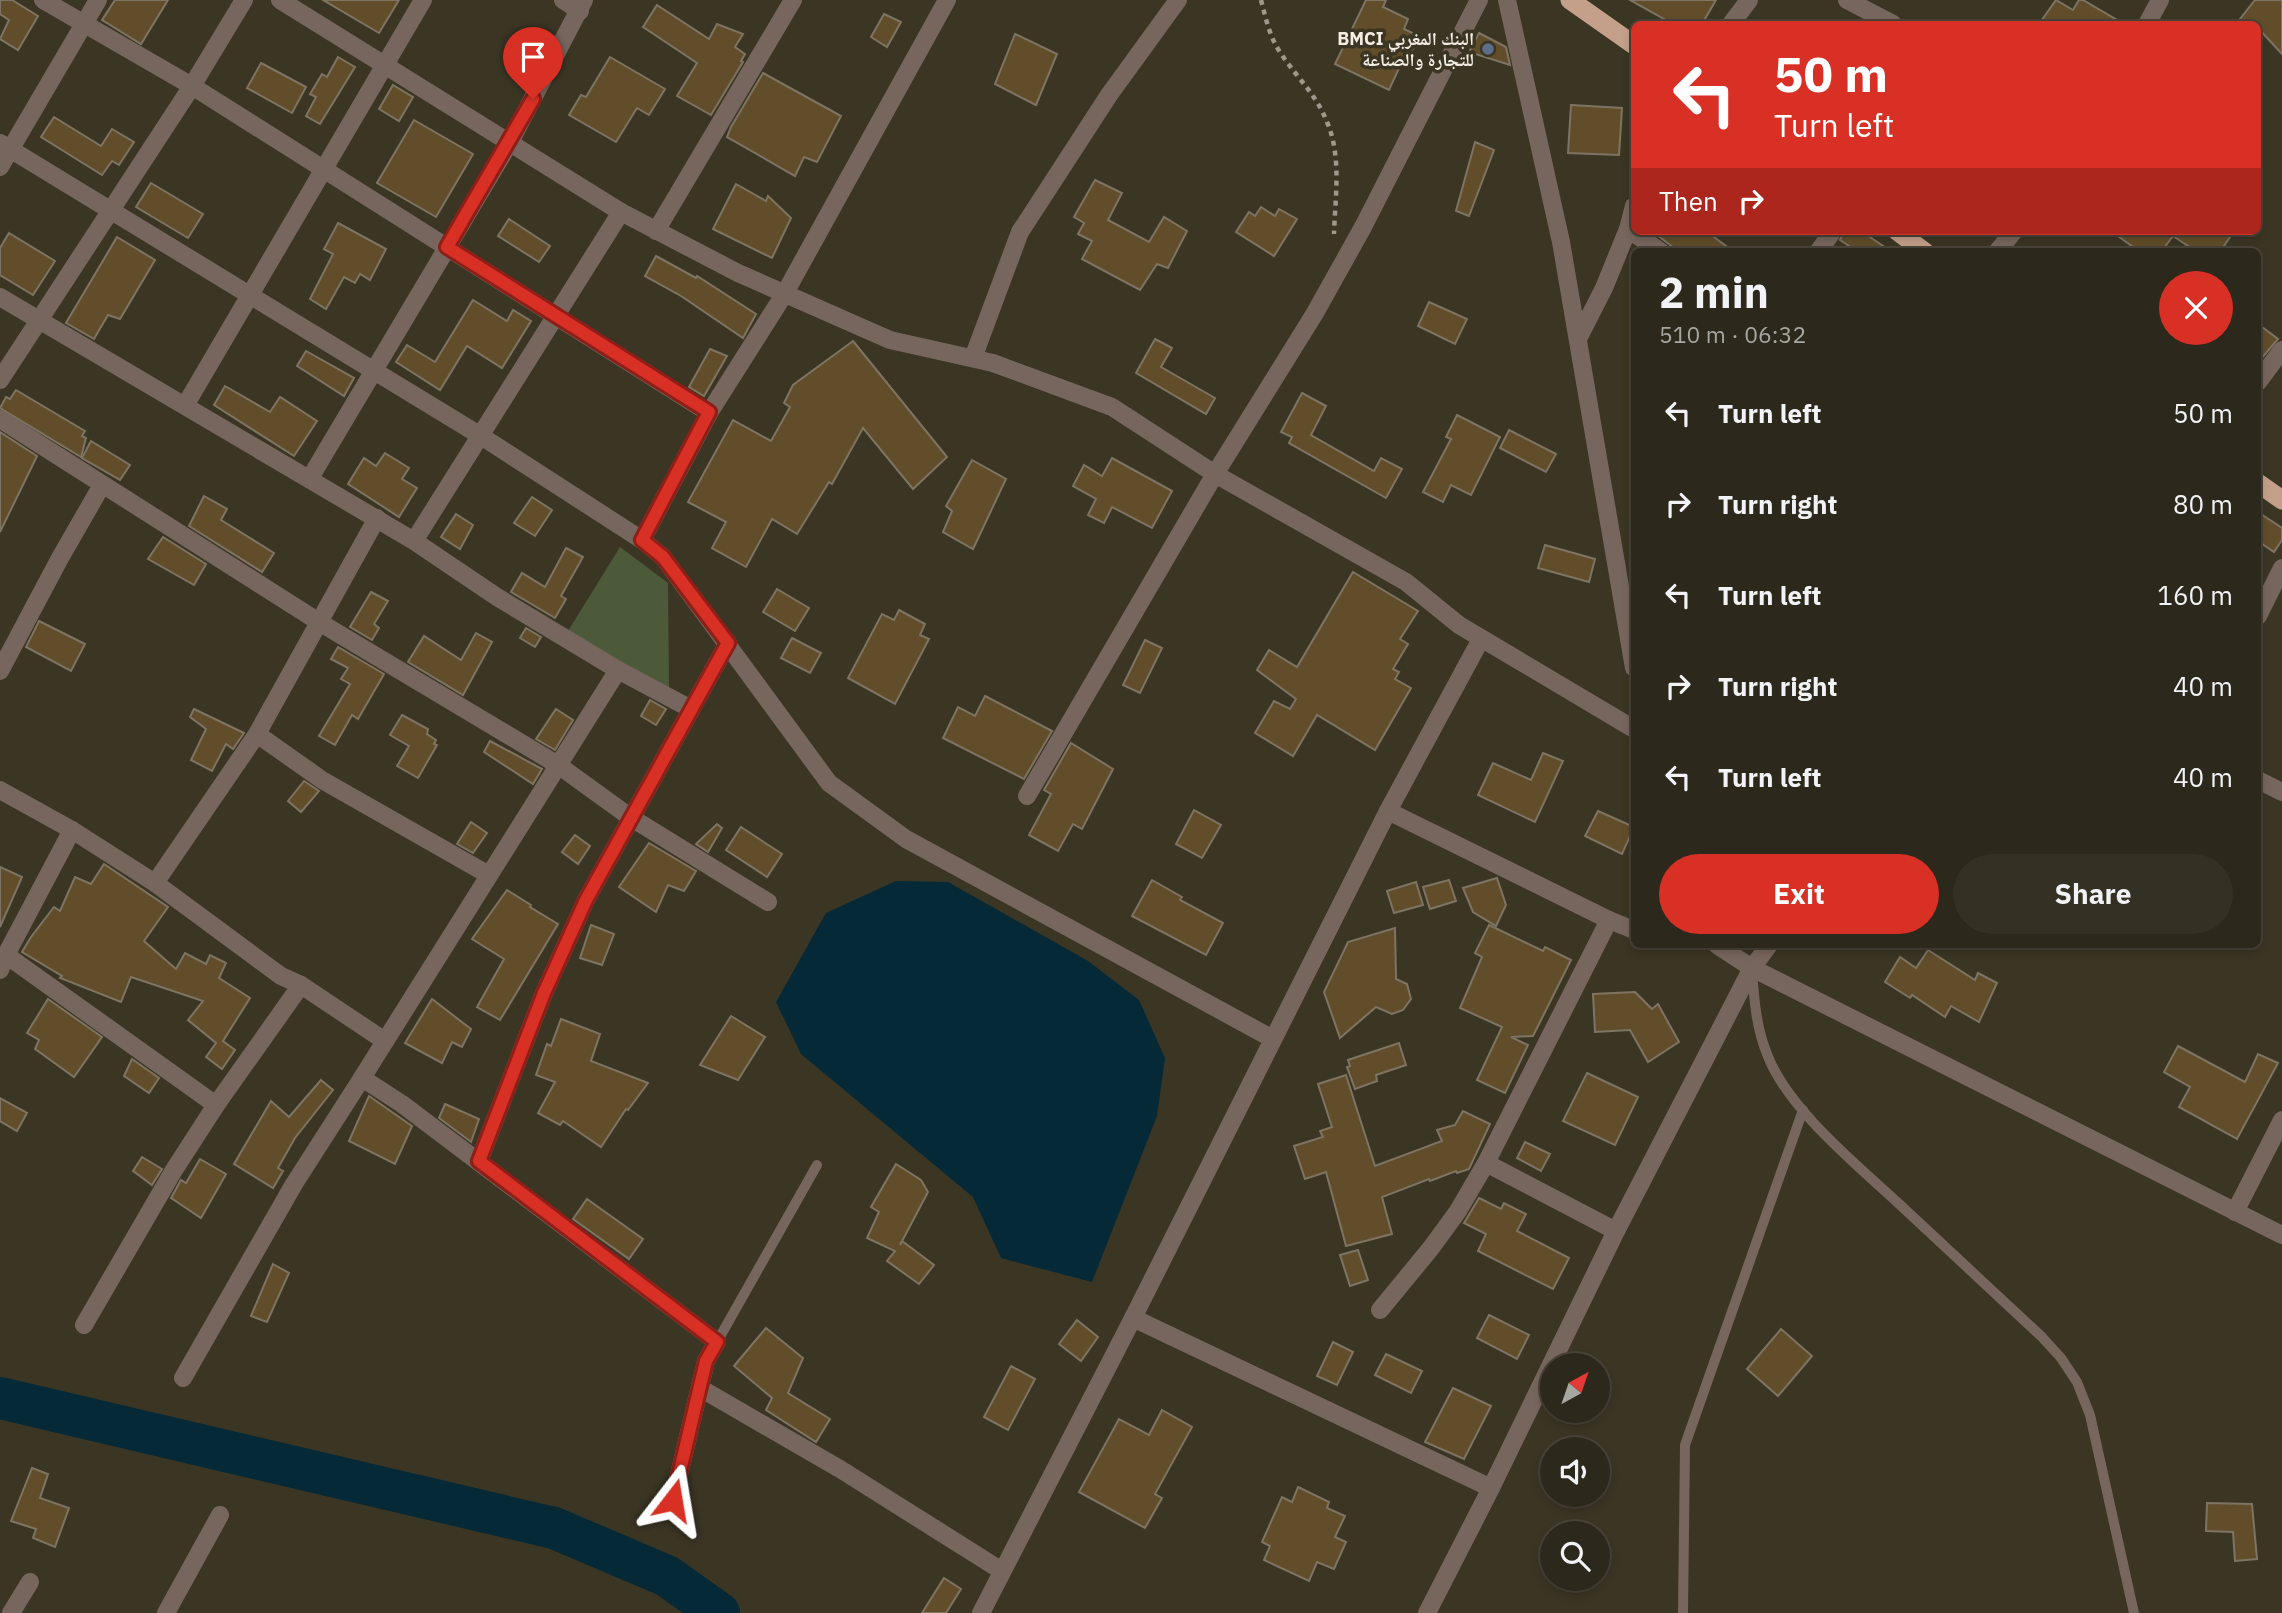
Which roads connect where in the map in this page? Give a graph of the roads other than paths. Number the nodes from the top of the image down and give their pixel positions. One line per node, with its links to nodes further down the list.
1 (43, 0): 20 (street)
2 (99, 0): 20 (street)
3 (244, 0): 23 (street)
4 (280, 0): 22 (street)
5 (423, 0): 22 (street)
6 (563, 0): 16 (street)
7 (793, 0): 32 (street)
8 (947, 0): 39 (street)
9 (1178, 0): 46 (street)
10 (1479, 0): 54 (street)
11 (1507, 0): 44 (street)
12 (1570, 0): 21 (highway)
13 (1749, 0): 17 (street)
14 (1847, 0): 18 (street)
15 (2160, 0): 19 (street)
16 (582, 5): 24 (street)
17 (1733, 21)
18 (1887, 21)
19 (2149, 21)
20 (83, 24): 23 (street); 25 (street)
21 (1631, 43)
22 (385, 65): 24 (street); 27 (street)
23 (192, 86): 27 (street); 28 (street)
24 (510, 142): 29 (street); 36 (street)
25 (5, 147): 26 (street); 28 (street)
26 (0, 167)
27 (324, 169): 36 (street); 40 (street)
28 (111, 211): 40 (street); 43 (street)
29 (621, 212): 32 (street); 42 (street)
30 (1631, 218): 31 (street)
31 (1628, 229): 33 (street); 44 (street)
32 (656, 231): 39 (street)
33 (1631, 231)
34 (1637, 235): 37 (street)
35 (1902, 235): 38 (highway)
36 (447, 247): 42 (street); 47 (street)
37 (1655, 248)
38 (1920, 248)
39 (785, 293): 46 (street); 51 (street)
40 (250, 295): 47 (street); 50 (street)
41 (0, 297): 43 (street)
42 (555, 316): 51 (street); 53 (street)
43 (38, 321): 49 (street); 50 (street)
44 (1578, 338): 67 (street)
45 (2282, 349): 48 (street)
46 (973, 358): 54 (street)
47 (373, 370): 53 (street); 55 (street)
48 (2261, 378)
49 (0, 380)
50 (186, 404): 55 (street)
51 (709, 412): 60 (street)
52 (0, 419): 56 (street)
53 (481, 436): 60 (street); 61 (street)
54 (1215, 474): 65 (street); 77 (street)
55 (310, 478): 59 (street)
56 (102, 485): 64 (street); 69 (street)
57 (2261, 485): 58 (highway)
58 (2281, 499)
59 (377, 518): 61 (street); 64 (street)
60 (642, 540): 66 (street)
61 (414, 541): 68 (street)
62 (2282, 568): 63 (street)
63 (2261, 610)
64 (319, 622): 72 (street); 73 (street)
65 (1481, 639): 71 (street); 78 (street)
66 (728, 643): 70 (street); 91 (street)
67 (1631, 650)
68 (618, 670): 70 (street); 73 (street)
69 (0, 671)
70 (691, 709): 79 (street)
71 (1631, 727)
72 (257, 734): 81 (street); 82 (street)
73 (558, 765): 79 (street); 81 (street)
74 (2261, 782): 76 (street)
75 (0, 790): 80 (street)
76 (2282, 792)
77 (1027, 796)
78 (1388, 811): 84 (street); 91 (street)
79 (630, 817): 83 (street); 97 (street)
80 (72, 830): 82 (street); 88 (street)
81 (489, 875): 92 (street)
82 (155, 883): 90 (street)
83 (768, 902)
84 (1609, 920): 85 (street); 98 (street)
85 (1631, 929)
86 (1722, 948): 89 (street)
87 (1767, 948): 89 (street)
88 (3, 962): 94 (street)
89 (1752, 968): 95 (lane); 100 (street); 101 (street)
90 (301, 985): 92 (street); 94 (street)
91 (1273, 1039): 104 (street)
92 (386, 1041): 93 (street)
93 (362, 1078): 97 (street); 107 (street)
94 (216, 1105): 105 (street)
95 (1803, 1110): 118 (lane); 119 (lane)
96 (2282, 1120): 100 (street)
97 (479, 1161): 106 (street)
98 (1486, 1163): 101 (street); 103 (street)
99 (817, 1165): 106 (lane)
100 (2235, 1212): 102 (street)
101 (1616, 1231): 109 (street)
102 (2282, 1235)
103 (1380, 1310)
104 (1133, 1318): 109 (street); 112 (street)
105 (84, 1325)
106 (717, 1342): 108 (street)
107 (183, 1378)
108 (700, 1388): 110 (street); 112 (street)
109 (1491, 1488): 117 (street)
110 (673, 1500)
111 (220, 1515): 115 (street)
112 (1002, 1572): 116 (street)
113 (30, 1582): 114 (street)
114 (12, 1613)
115 (166, 1613)
116 (981, 1613)
117 (1427, 1613)
118 (1683, 1613)
119 (2134, 1613)

